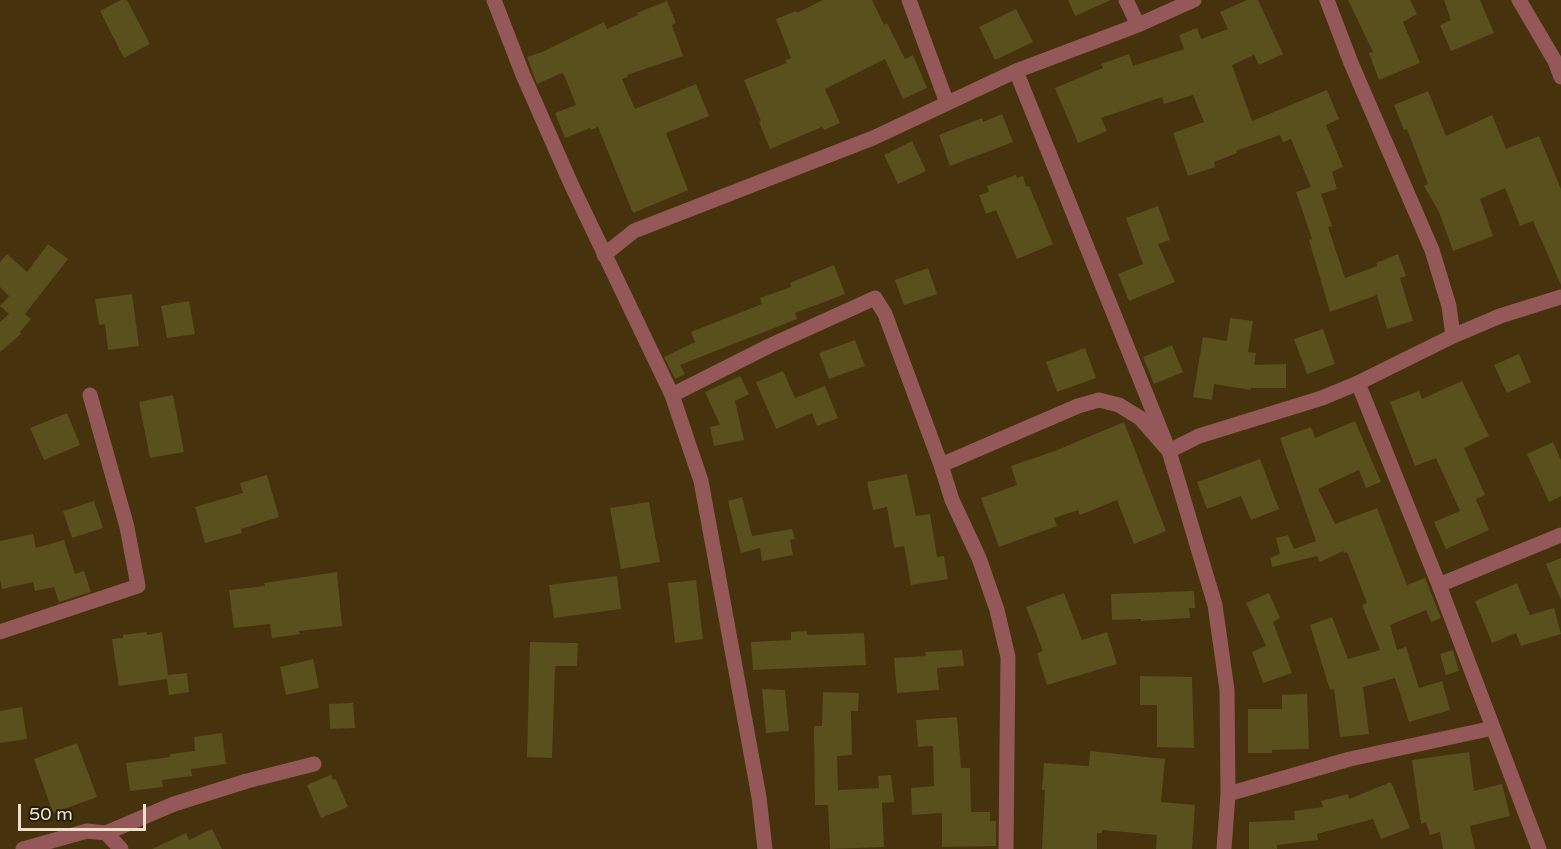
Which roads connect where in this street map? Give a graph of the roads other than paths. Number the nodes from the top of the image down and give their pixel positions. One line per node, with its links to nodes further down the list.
1 (494, 0): 12 (street)
2 (909, 0): 11 (street)
3 (1126, 0): 7 (street)
4 (1194, 0): 7 (street)
5 (1327, 0): 14 (street)
6 (1519, 0): 8 (street)
7 (1138, 25): 9 (street)
8 (1558, 61): 10 (street)
9 (1016, 71): 11 (street); 18 (street)
10 (1561, 77)
11 (947, 103): 12 (street)
12 (604, 255): 17 (street)
13 (1561, 297): 14 (street)
14 (1453, 336): 15 (street)
15 (1358, 383): 18 (street); 21 (street)
16 (90, 395): 22 (street)
17 (672, 395): 19 (street); 29 (street)
18 (1169, 451): 19 (street); 25 (street)
19 (941, 465): 30 (street)
20 (1561, 535): 21 (street)
21 (1439, 585): 23 (street)
22 (0, 632)
23 (1493, 728): 25 (street); 32 (street)
24 (315, 764): 26 (street)
25 (1228, 794): 31 (street)
26 (106, 833): 27 (street); 28 (street)
27 (23, 849)
28 (121, 849)
29 (765, 849)
30 (1006, 849)
31 (1224, 849)
32 (1539, 849)

